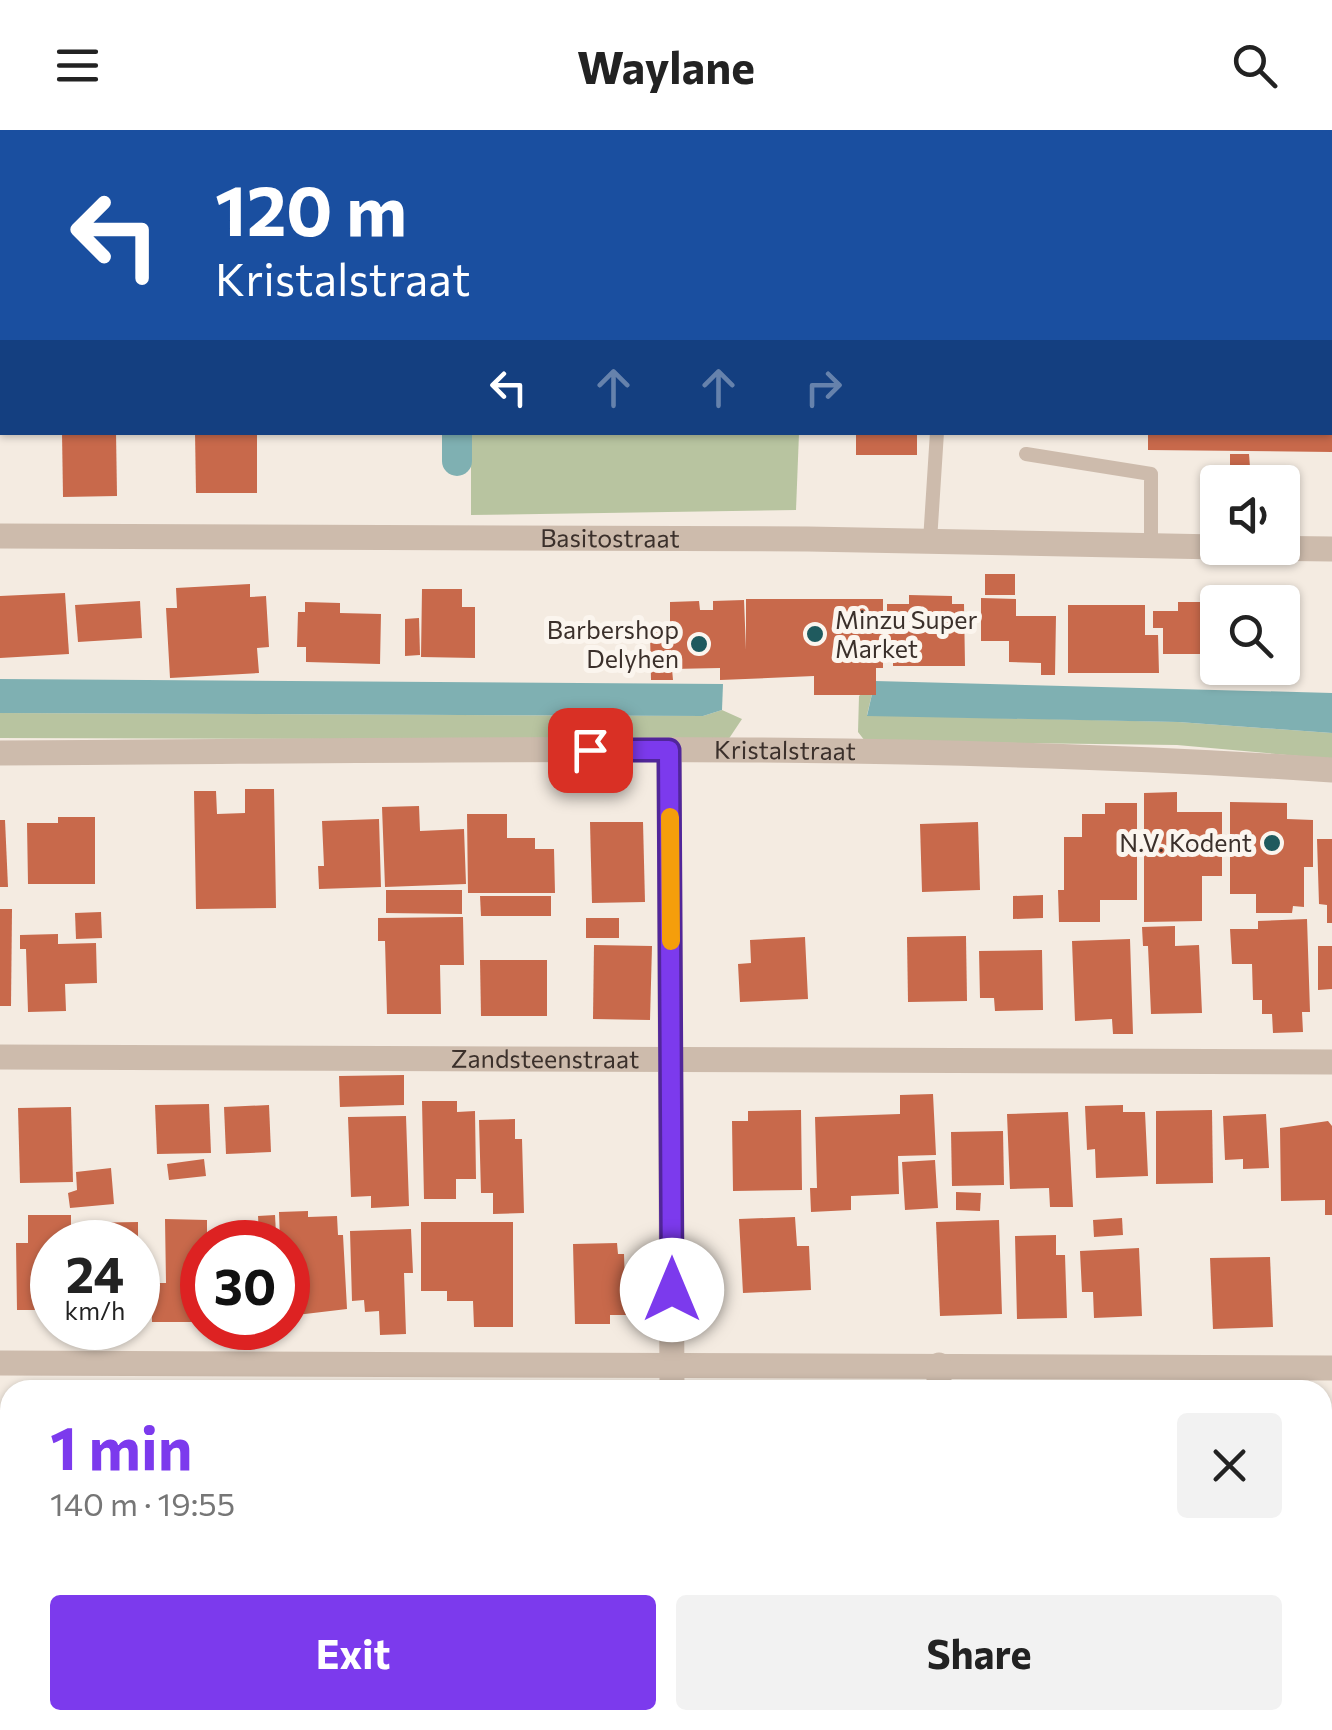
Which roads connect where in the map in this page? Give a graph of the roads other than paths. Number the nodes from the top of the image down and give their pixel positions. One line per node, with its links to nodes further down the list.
1 (937, 435): 4 (lane)
2 (1026, 454): 5 (lane)
3 (0, 536): 4 (street, Basitostraat)
4 (930, 540): 5 (street, Basitostraat)
5 (1151, 546): 6 (street, Basitostraat)
6 (1200, 547)
7 (1300, 549): 8 (street)
8 (1332, 549)
9 (669, 750): 10 (street, Kristalstraat); 11 (street, Kristalstraat); 13 (street)
10 (0, 754)
11 (1332, 770)
12 (0, 1058): 13 (street, Zandsteenstraat)
13 (672, 1062): 14 (street, Zandsteenstraat); 18 (street)
14 (1332, 1062)
15 (0, 1362): 18 (street)
16 (1332, 1368): 17 (street)
17 (939, 1377): 18 (street)
18 (672, 1378)

